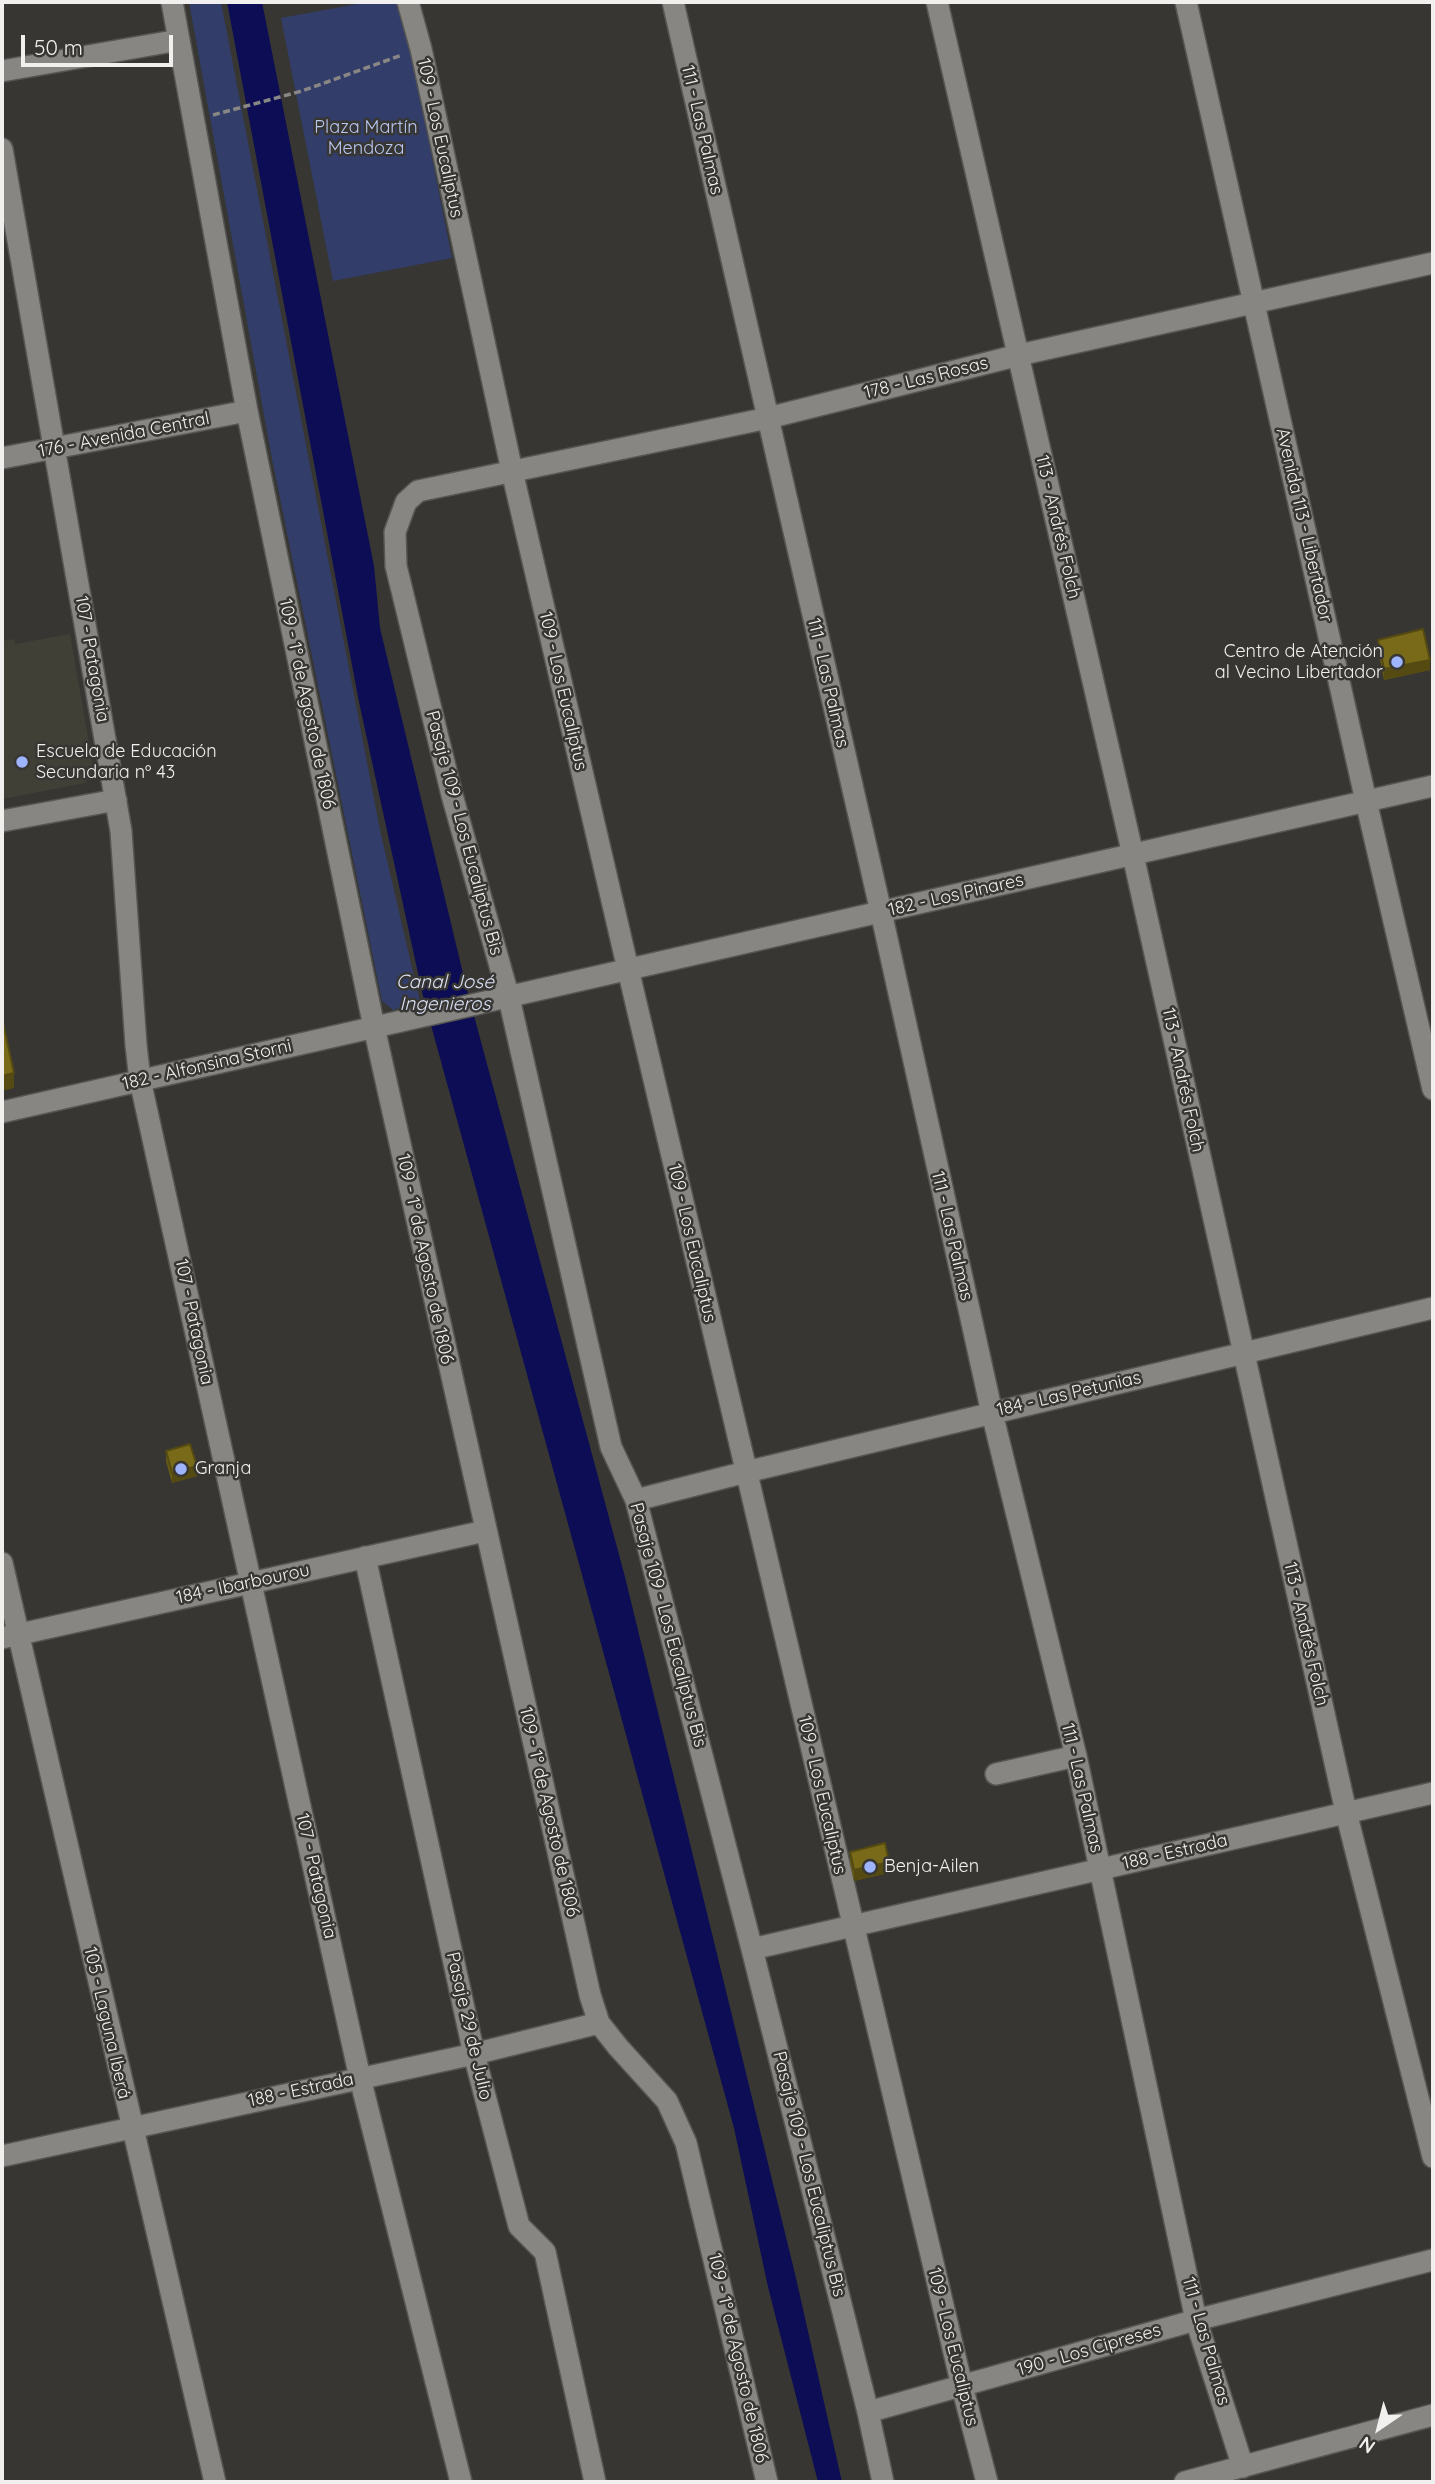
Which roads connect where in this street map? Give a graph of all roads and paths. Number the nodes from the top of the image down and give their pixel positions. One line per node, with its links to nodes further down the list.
1 (172, 2): 6 (street, 109 - 1° de Agosto de 1806)
2 (408, 2): 7 (street, 109 - Los Eucaliptus)
3 (673, 2): 15 (street, 111 - Las Palmas)
4 (937, 2): 13 (street, 113 - Andrés Folch)
5 (1186, 2): 12 (street, Avenida 113 - Libertador)
6 (179, 40): 8 (street); 14 (street, 109 - 1° de Agosto de 1806)
7 (421, 48): 9 (path); 18 (street, 109 - Los Eucaliptus)
8 (2, 71)
9 (228, 112)
10 (2, 149): 16 (street, 107 - Patagonia)
11 (1433, 263): 12 (street, 178 - Las Rosas)
12 (1254, 303): 13 (street, 178 - Las Rosas); 22 (street, Avenida 113 - Libertador)
13 (1019, 355): 15 (street, 178 - Las Rosas); 24 (street, 113 - Andrés Folch)
14 (247, 411): 16 (street, 176 - Avenida Central); 29 (street, 109 - 1° de Agosto de 1806)
15 (768, 418): 18 (street, 178 - Las Rosas); 25 (street, 111 - Las Palmas)
16 (55, 449): 17 (street, 176 - Avenida Central); 21 (street, 107 - Patagonia)
17 (2, 458)
18 (512, 471): 19 (street, 178 - Las Rosas); 26 (street, 109 - Los Eucaliptus)
19 (418, 491): 27 (street, Pasaje 109 - Los Eucaliptus Bis)
20 (1433, 786): 22 (street, 182 - Los Pinares)
21 (116, 800): 23 (street); 30 (street, 107 - Patagonia)
22 (1366, 801): 24 (street, 182 - Los Pinares); 31 (street, Avenida 113 - Libertador)
23 (2, 821)
24 (1133, 855): 25 (street, 182 - Los Pinares); 34 (street, 113 - Andrés Folch)
25 (881, 912): 26 (street, 182 - Los Pinares); 35 (street, 111 - Las Palmas)
26 (628, 969): 27 (street, 182 - Los Pinares); 36 (street, 109 - Los Eucaliptus)
27 (509, 998): 28 (street, 182 - Los Pinares); 37 (street, Pasaje 109 - Los Eucaliptus Bis)
28 (414, 1020): 29 (street, 182 - Alfonsina Storni)
29 (373, 1027): 30 (street, 182 - Alfonsina Storni); 38 (street, 109 - 1° de Agosto de 1806)
30 (141, 1080): 32 (street, 182 - Alfonsina Storni); 41 (street, 107 - Patagonia)
31 (1433, 1089)
32 (2, 1112)
33 (1433, 1307): 34 (street, 184 - Las Petunias)
34 (1242, 1352): 35 (street, 184 - Las Petunias); 46 (street, 113 - Andrés Folch)
35 (992, 1413): 36 (street, 184 - Las Petunias); 43 (street, 111 - Las Palmas)
36 (746, 1472): 37 (street, 184 - Las Petunias); 48 (street, 109 - Los Eucaliptus)
37 (636, 1500): 49 (street, Pasaje 109 - Los Eucaliptus Bis)
38 (485, 1531): 39 (street, 184 - Ibarbourou); 50 (street, 109 - 1° de Agosto de 1806)
39 (365, 1557): 41 (street, 184 - Ibarbourou); 51 (street, Pasaje 29 de Julio)
40 (2, 1563): 42 (street, 105 - Laguna Iberá)
41 (250, 1581): 42 (street, 184 - Ibarbourou); 52 (street, 107 - Patagonia)
42 (10, 1636): 53 (street, 105 - Laguna Iberá)
43 (1076, 1756): 44 (street); 47 (street, 111 - Las Palmas)
44 (996, 1774)
45 (1433, 1793): 46 (street, 188 - Estrada)
46 (1346, 1812): 47 (street, 188 - Estrada); 55 (street, 113 - Andrés Folch)
47 (1101, 1869): 48 (street, 188 - Estrada); 57 (street, 111 - Las Palmas)
48 (853, 1926): 49 (street, 188 - Estrada); 58 (street, 109 - Los Eucaliptus)
49 (752, 1949): 59 (street, Pasaje 109 - Los Eucaliptus Bis)
50 (599, 2023): 51 (street, 188 - Estrada); 65 (street, 109 - 1° de Agosto de 1806)
51 (474, 2053): 52 (street, 188 - Estrada); 64 (street, Pasaje 29 de Julio)
52 (360, 2078): 53 (street, 188 - Estrada); 63 (street, 107 - Patagonia)
53 (131, 2126): 54 (street, 188 - Estrada); 62 (street, 105 - Laguna Iberá)
54 (2, 2156)
55 (1433, 2157)
56 (1433, 2260): 57 (street, 190 - Los Cipreses)
57 (1196, 2320): 58 (street, 190 - Los Cipreses); 61 (street, 111 - Las Palmas)
58 (962, 2386): 59 (street, 190 - Los Cipreses); 67 (street, 109 - Los Eucaliptus)
59 (868, 2412): 66 (street, Pasaje 109 - Los Eucaliptus Bis)
60 (1433, 2415): 61 (street)
61 (1243, 2467): 68 (street)
62 (215, 2482)
63 (461, 2482)
64 (595, 2482)
65 (767, 2482)
66 (883, 2482)
67 (987, 2482)
68 (1185, 2482)

